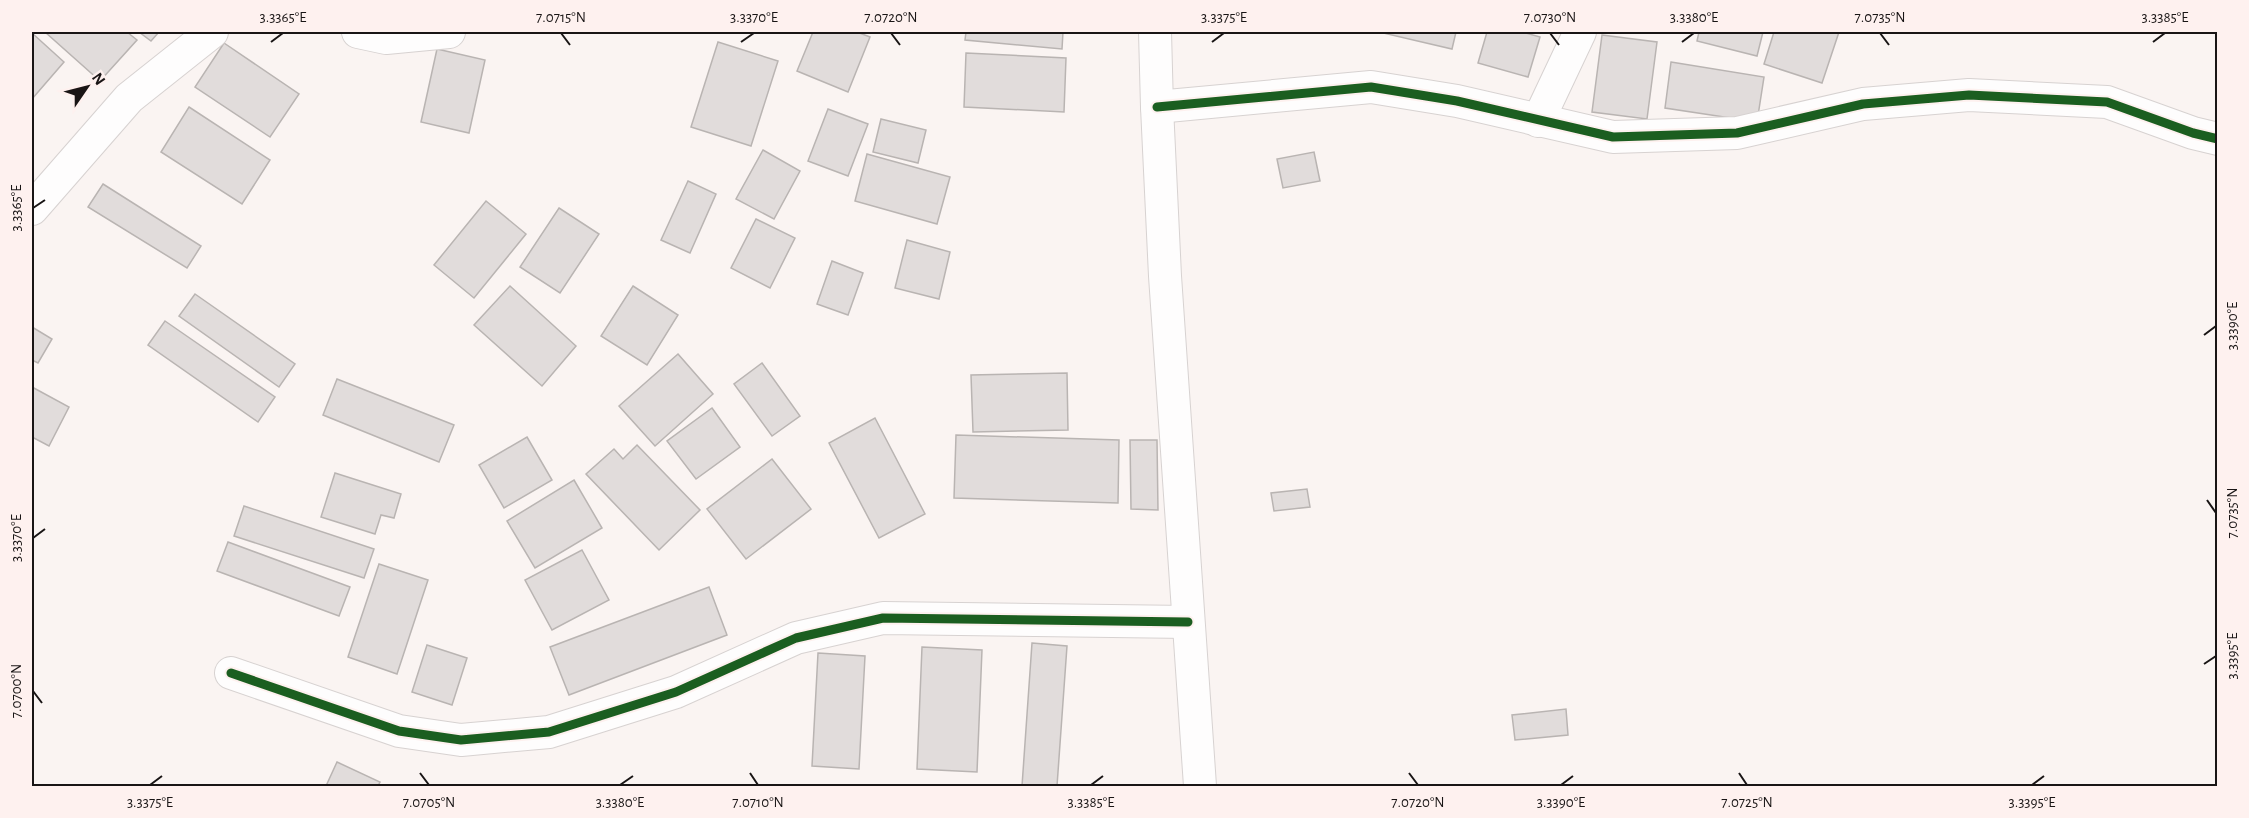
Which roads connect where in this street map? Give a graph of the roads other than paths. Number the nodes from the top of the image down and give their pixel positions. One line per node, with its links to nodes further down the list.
1 (212, 32): 9 (street)
2 (358, 32): 3 (street)
3 (449, 32)
4 (1155, 32): 6 (street)
5 (1580, 32): 7 (street)
6 (1157, 107): 7 (street); 10 (street)
7 (1538, 121): 8 (street)
8 (2217, 139)
9 (32, 209)
10 (1188, 622): 11 (street); 12 (street)
11 (231, 673)
12 (1200, 786)

